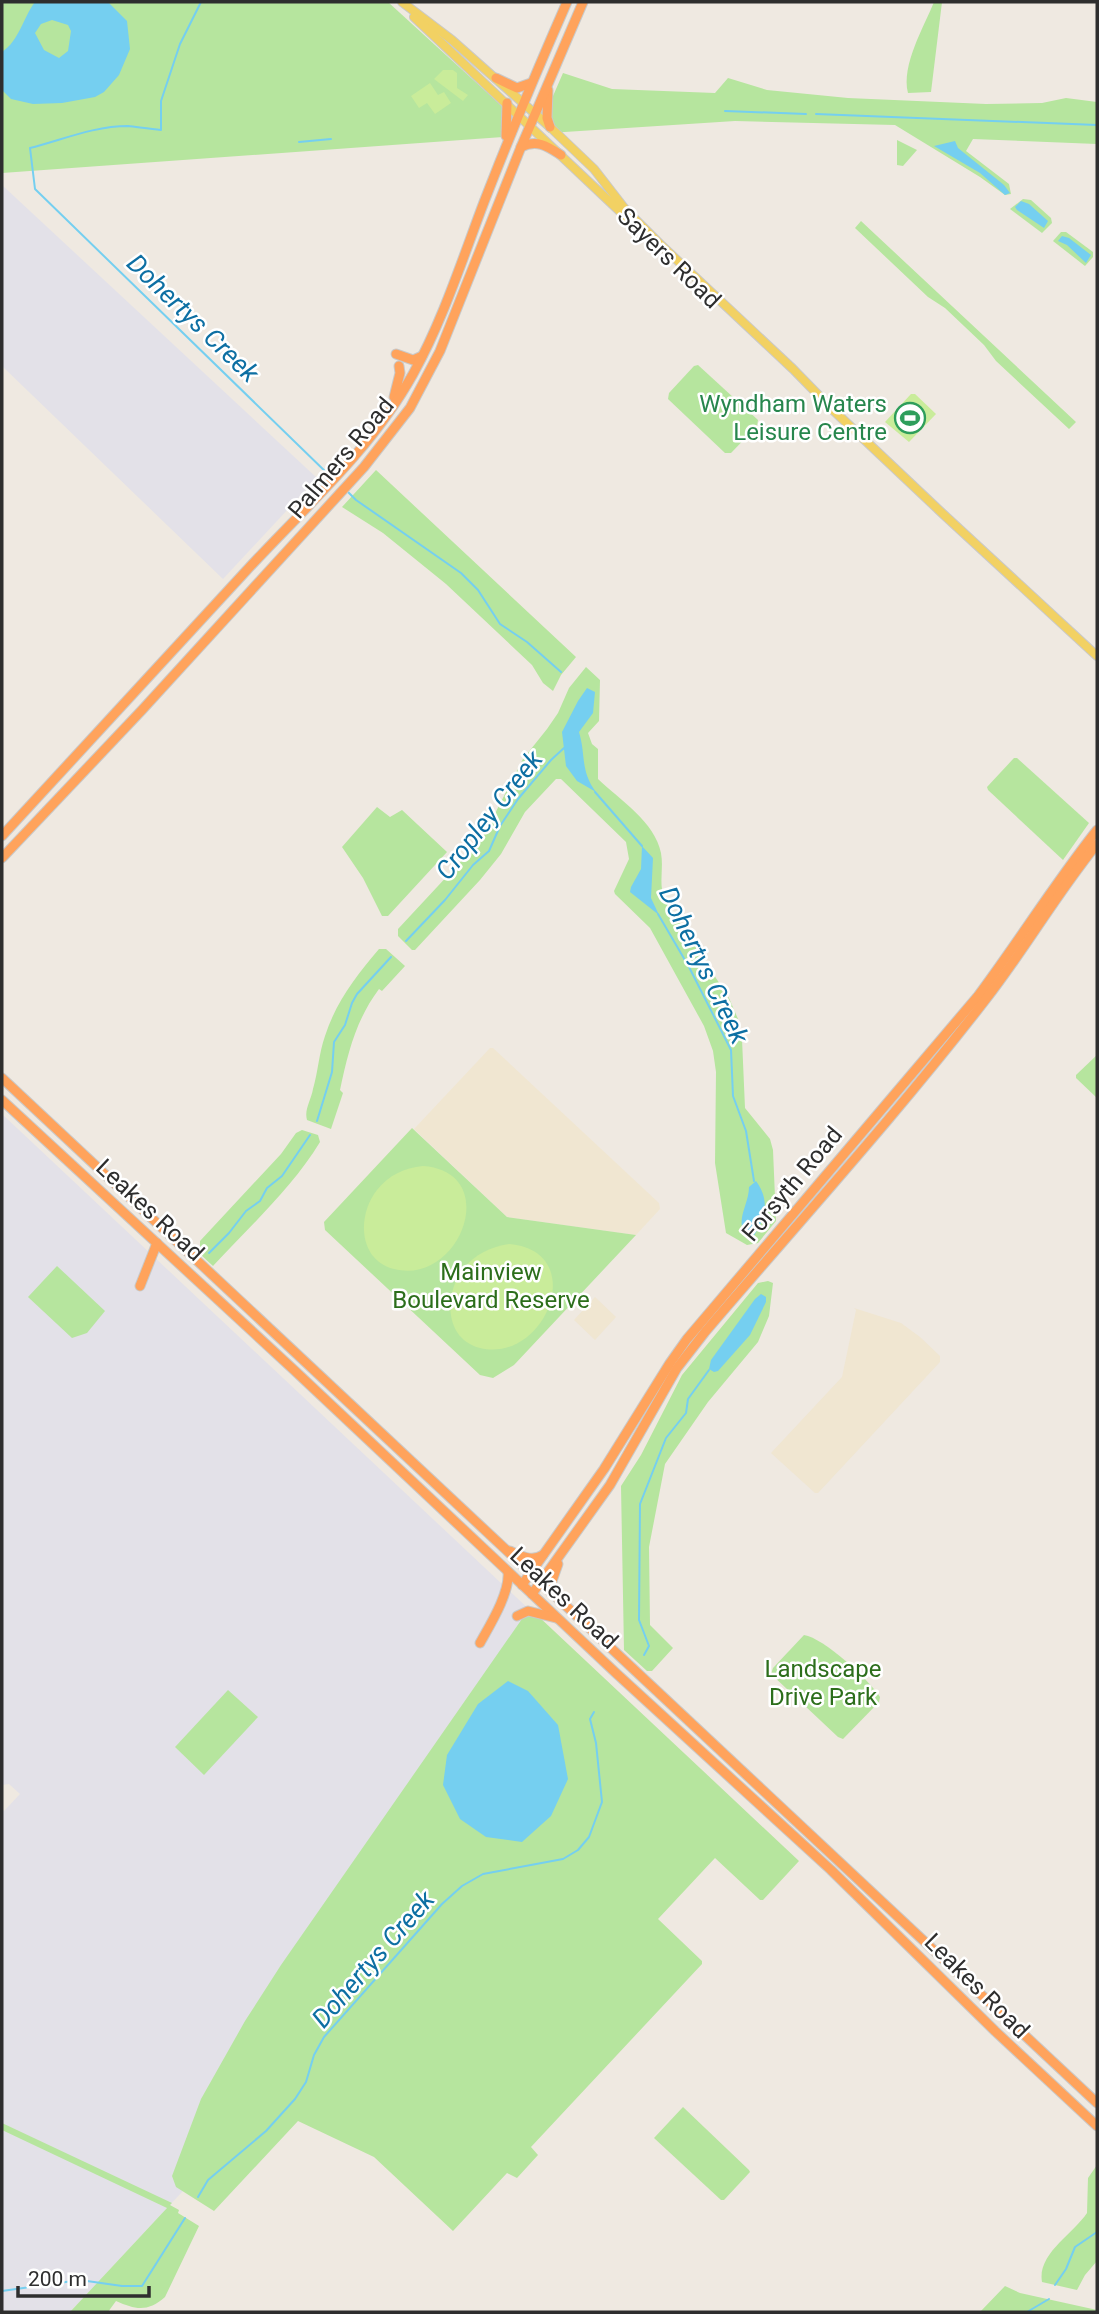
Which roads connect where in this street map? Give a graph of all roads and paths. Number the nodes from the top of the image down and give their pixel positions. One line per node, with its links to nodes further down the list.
1 (400, 2): 4 (main road, Sayers Road); 8 (main road, Sayers Road)
2 (567, 2): 6 (highway, Palmers Road)
3 (583, 2): 5 (highway, Palmers Road)
4 (496, 78): 6 (highway); 7 (main road, Sayers Road)
5 (549, 82): 10 (highway, Palmers Road); 12 (highway)
6 (531, 83): 7 (highway, Palmers Road)
7 (523, 102): 9 (highway, Palmers Road); 10 (main road, Sayers Road)
8 (507, 103): 9 (main road, Sayers Road); 14 (highway)
9 (519, 113): 11 (main road, Sayers Road); 14 (highway, Palmers Road)
10 (536, 113): 11 (highway, Palmers Road); 12 (main road, Sayers Road)
11 (530, 125): 13 (highway, Palmers Road); 15 (main road, Sayers Road)
12 (550, 127): 16 (main road, Sayers Road)
13 (521, 147): 15 (highway); 21 (highway, Palmers Road)
14 (505, 149): 18 (highway, Palmers Road)
15 (561, 155): 16 (main road, Sayers Road)
16 (703, 288): 23 (main road, Sayers Road)
17 (396, 354): 18 (highway)
18 (422, 356): 20 (highway, Palmers Road)
19 (399, 366): 22 (highway)
20 (413, 374): 21 (highway); 22 (highway, Palmers Road)
21 (425, 382): 25 (highway, Palmers Road)
22 (389, 412): 24 (highway, Palmers Road)
23 (1097, 659)
24 (131, 698): 25 (highway); 27 (highway, Palmers Road)
25 (143, 709): 29 (highway, Palmers Road)
26 (1097, 830): 30 (highway, Forsyth Road)
27 (2, 836)
28 (1097, 844): 30 (highway, Forsyth Road)
29 (2, 858)
30 (1042, 913): 31 (highway, Forsyth Road)
31 (949, 1039): 41 (highway, Forsyth Road); 42 (highway, Forsyth Road)
32 (2, 1078): 35 (highway, Leakes Road)
33 (2, 1100): 34 (highway, Leakes Road)
34 (157, 1243): 36 (highway, Leakes Road); 37 (highway)
35 (181, 1247): 36 (highway); 38 (highway, Leakes Road)
36 (171, 1257): 39 (highway, Leakes Road)
37 (140, 1286)
38 (414, 1464): 39 (highway); 40 (highway, Leakes Road)
39 (414, 1485): 43 (highway, Leakes Road)
40 (499, 1545): 42 (highway); 44 (highway, Leakes Road)
41 (564, 1550): 45 (highway, Forsyth Road); 47 (highway)
42 (544, 1554): 44 (highway, Forsyth Road)
43 (508, 1572): 46 (highway, Leakes Road); 51 (highway)
44 (530, 1574): 45 (highway, Leakes Road); 46 (highway, Forsyth Road)
45 (541, 1583): 47 (highway, Leakes Road); 48 (highway, Forsyth Road)
46 (522, 1585): 48 (highway, Leakes Road)
47 (551, 1593): 52 (highway, Leakes Road)
48 (532, 1594): 50 (highway, Leakes Road)
49 (517, 1616): 50 (highway)
50 (558, 1618): 53 (highway, Leakes Road)
51 (480, 1643)
52 (1042, 2050): 53 (highway); 54 (highway, Leakes Road)
53 (1031, 2065): 55 (highway, Leakes Road)
54 (1097, 2103)
55 (1097, 2126)

